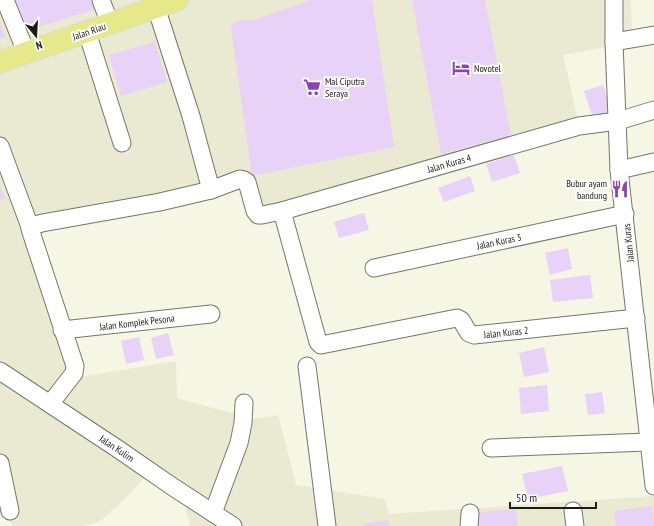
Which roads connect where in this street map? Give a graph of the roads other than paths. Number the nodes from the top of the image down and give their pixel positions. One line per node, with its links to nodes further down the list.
1 (5, 0): 10 (street)
2 (101, 0): 6 (street)
3 (176, 0): 5 (main road, Jalan Riau)
4 (614, 0): 9 (street, Jalan Kuras)
5 (156, 7): 6 (main road, Jalan Riau); 18 (street)
6 (110, 24): 7 (main road, Jalan Riau)
7 (87, 32): 10 (main road, Jalan Riau); 14 (street)
8 (654, 35): 9 (street)
9 (614, 42): 13 (street, Jalan Kuras)
10 (26, 52): 11 (main road, Jalan Riau)
11 (0, 62)
12 (654, 110): 13 (street, Jalan Kuras 4)
13 (618, 121): 17 (street, Jalan Kuras); 19 (street, Jalan Kuras 4)
14 (122, 143)
15 (0, 146): 21 (street)
16 (654, 162): 17 (street)
17 (619, 170): 20 (street, Jalan Kuras)
18 (211, 190): 19 (street, Jalan Kuras 4); 21 (street)
19 (282, 211): 24 (street, Jalan Kuras 2)
20 (624, 214): 22 (street, Jalan Kuras 3); 24 (street, Jalan Kuras)
21 (30, 227): 25 (street)
22 (374, 268)
23 (211, 314): 25 (street, Jalan Komplek Pesona)
24 (636, 318): 30 (street, Jalan Kuras)
25 (62, 330): 29 (street)
26 (307, 366): 37 (street)
27 (0, 371): 29 (street, Jalan Kulim)
28 (244, 403): 35 (street)
29 (50, 404): 35 (street, Jalan Kulim)
30 (648, 442): 31 (street); 33 (street, Jalan Kuras)
31 (491, 448)
32 (0, 463): 34 (street)
33 (654, 486)
34 (10, 511)
35 (213, 513): 36 (street, Jalan Kulim)
36 (233, 526)
37 (327, 526)

